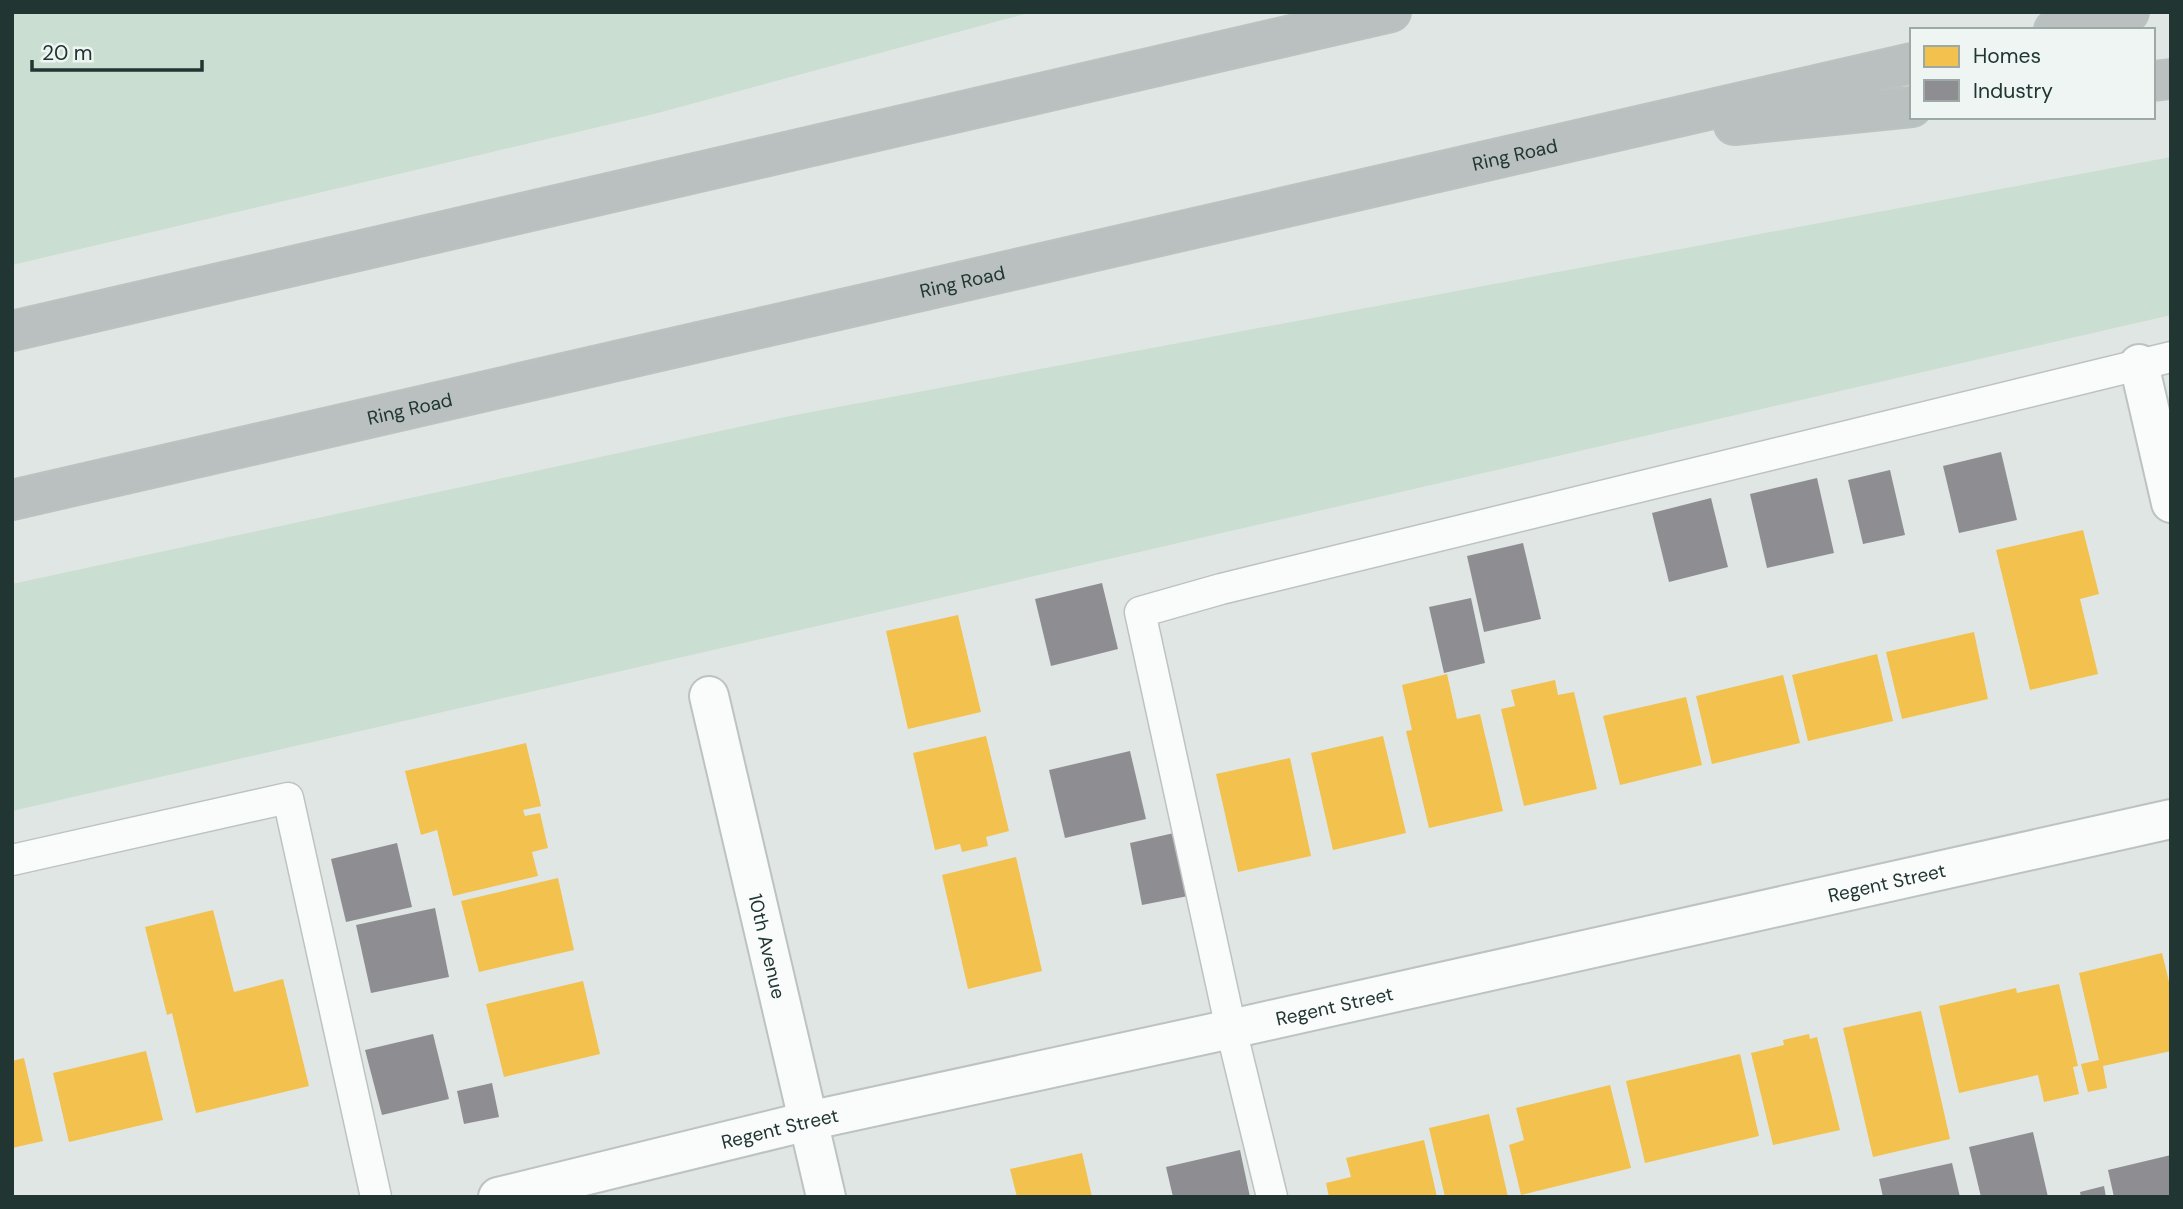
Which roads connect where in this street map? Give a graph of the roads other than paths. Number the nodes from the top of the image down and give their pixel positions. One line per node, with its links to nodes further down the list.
1 (1391, 12): 7 (highway)
2 (2129, 12): 3 (highway)
3 (2062, 28)
4 (1910, 63): 6 (highway, Ring Road)
5 (1910, 107): 6 (highway)
6 (1576, 142): 9 (highway, Ring Road)
7 (12, 331)
8 (2155, 361): 10 (street); 14 (lane)
9 (12, 500)
10 (2171, 503)
11 (709, 696): 15 (street, 10th Avenue)
12 (2171, 819): 14 (street, Regent Street)
13 (12, 860): 16 (lane)
14 (1231, 1029): 15 (street, Regent Street); 19 (lane)
15 (808, 1121): 17 (street, Regent Street); 18 (street, 10th Avenue)
16 (376, 1197)
17 (498, 1197)
18 (826, 1197)
19 (1272, 1197)

